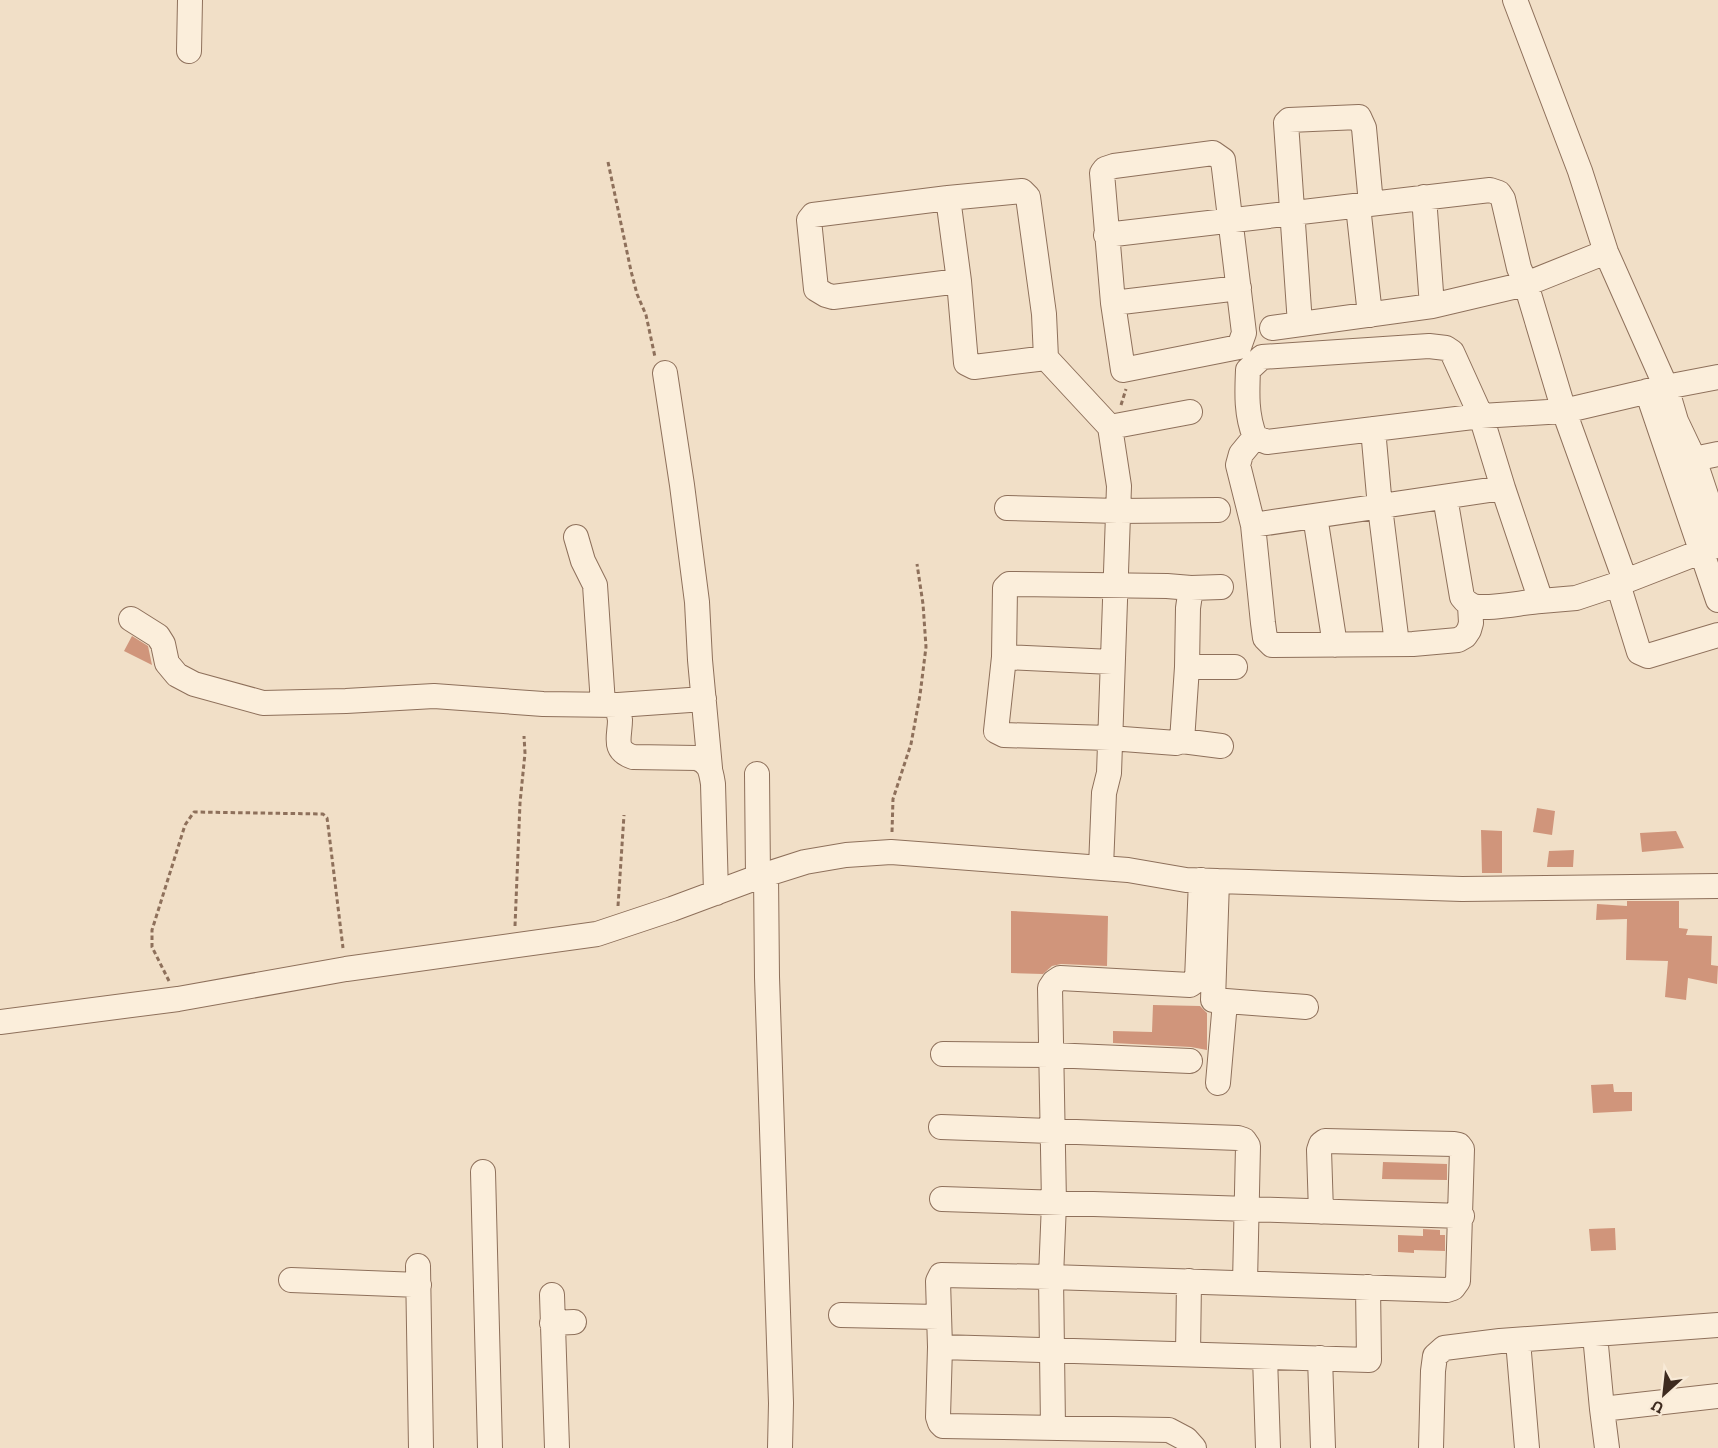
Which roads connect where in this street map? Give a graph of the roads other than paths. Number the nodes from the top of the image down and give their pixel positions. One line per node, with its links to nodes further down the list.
1 (190, 0): 3 (street)
2 (1515, 0): 10 (street)
3 (189, 51)
4 (948, 198): 11 (street); 11 (street); 19 (street)
5 (1424, 198): 6 (street); 12 (street); 15 (street)
6 (1364, 205): 7 (street); 7 (street); 16 (street)
7 (1292, 213): 8 (street); 17 (street)
8 (1231, 221): 9 (street); 9 (street); 13 (street)
9 (1106, 236): 14 (street)
10 (1606, 252): 12 (street); 22 (street)
11 (959, 281): 19 (street)
12 (1526, 284): 15 (street); 23 (street)
13 (1239, 288): 14 (street); 14 (street)
14 (1113, 303)
15 (1432, 306): 16 (street)
16 (1370, 315): 17 (street)
17 (1300, 324): 18 (street)
18 (1272, 328)
19 (1046, 358): 26 (street)
20 (665, 373): 58 (street)
21 (1718, 377): 22 (street)
22 (1656, 389): 23 (street); 30 (street); 42 (street)
23 (1564, 411): 25 (street); 43 (street)
24 (1190, 412): 26 (street)
25 (1481, 416): 27 (street); 28 (street); 31 (street)
26 (1112, 428): 37 (street)
27 (1372, 429): 28 (street); 34 (street)
28 (1255, 437): 39 (street)
29 (1718, 454): 30 (street)
30 (1694, 459): 33 (street)
31 (1503, 488): 32 (street); 48 (street)
32 (1445, 497): 34 (street); 49 (street)
33 (1714, 505): 40 (street)
34 (1380, 507): 38 (street); 52 (street)
35 (1006, 508): 37 (street)
36 (1218, 510): 37 (street)
37 (1113, 511): 44 (street)
38 (1315, 516): 39 (street); 53 (street)
39 (1253, 525): 53 (street)
40 (1718, 531)
41 (576, 537): 59 (street)
42 (1710, 548): 43 (street); 47 (street)
43 (1622, 582): 48 (street); 51 (street)
44 (1110, 586): 46 (street); 54 (street); 55 (street)
45 (1221, 587): 46 (street)
46 (1191, 588): 56 (street)
47 (1718, 600)
48 (1541, 601): 49 (street)
49 (1470, 605): 52 (street)
50 (131, 619): 59 (street)
51 (1718, 635)
52 (1397, 644): 53 (street)
53 (1335, 645)
54 (1004, 657): 55 (street); 60 (street)
55 (1106, 662): 60 (street)
56 (1187, 667): 57 (street); 61 (street)
57 (1235, 667)
58 (704, 699): 59 (street); 63 (street)
59 (610, 705): 63 (street)
60 (1105, 738): 61 (street); 65 (street)
61 (1182, 741): 62 (street)
62 (1221, 746)
63 (710, 768): 69 (street)
64 (757, 774): 66 (street)
65 (1101, 867): 66 (street); 67 (street)
66 (762, 876): 69 (street); 108 (street)
67 (1201, 880): 68 (street); 70 (street); 74 (street)
68 (1718, 886)
69 (716, 893): 72 (street)
70 (1225, 1002): 71 (street); 76 (street)
71 (1306, 1007)
72 (0, 1022)
73 (943, 1054): 74 (street)
74 (1051, 1055): 75 (street); 78 (street)
75 (1190, 1061)
76 (1218, 1083)
77 (940, 1127): 78 (street)
78 (1052, 1132): 81 (street); 82 (street)
79 (483, 1172): 106 (street)
80 (942, 1199): 81 (street)
81 (1054, 1203): 82 (street); 85 (street)
82 (1247, 1209): 83 (street); 88 (street)
83 (1321, 1212): 84 (street); 84 (street)
84 (1462, 1216): 89 (street)
85 (1051, 1277): 87 (street); 92 (street); 97 (street)
86 (291, 1280): 105 (street)
87 (1189, 1281): 88 (street); 98 (street)
88 (1245, 1283): 89 (street)
89 (1368, 1287): 100 (street)
90 (552, 1295): 107 (street)
91 (841, 1315): 92 (street)
92 (939, 1317): 96 (street)
93 (1718, 1325): 94 (street)
94 (1595, 1335): 95 (street); 102 (street)
95 (1518, 1341): 112 (street); 113 (street)
96 (940, 1347): 97 (street); 104 (street)
97 (1052, 1350): 98 (street); 103 (street)
98 (1188, 1354): 99 (street)
99 (1265, 1357): 100 (street); 110 (street)
100 (1320, 1358): 111 (street)
101 (1718, 1396): 102 (street)
102 (1602, 1409): 114 (street)
103 (1053, 1427): 104 (street); 109 (street)
104 (955, 1437)
105 (421, 1448)
106 (490, 1448)
107 (557, 1448)
108 (780, 1448)
109 (1194, 1448)
110 (1268, 1448)
111 (1323, 1448)
112 (1431, 1448)
113 (1527, 1448)
114 (1607, 1448)

